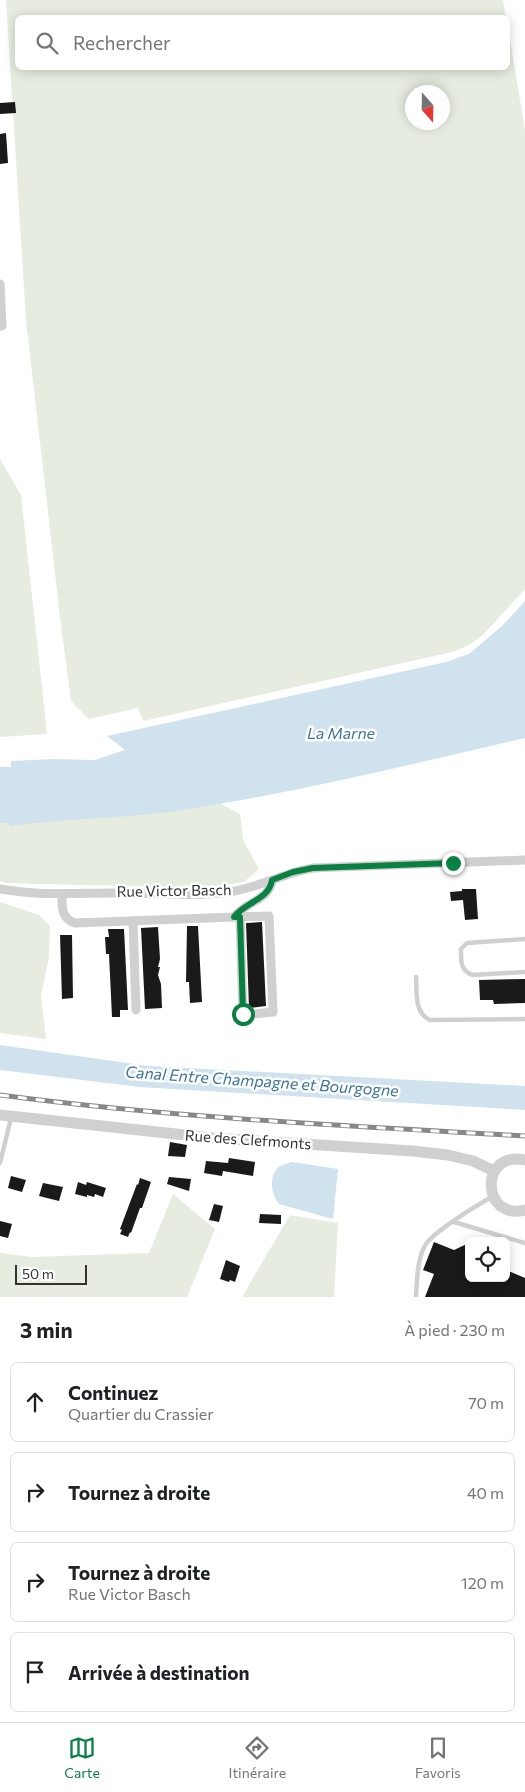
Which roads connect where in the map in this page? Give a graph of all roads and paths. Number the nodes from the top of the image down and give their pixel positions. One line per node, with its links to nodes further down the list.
1 (0, 284): 2 (street)
2 (0, 326)
3 (525, 860): 4 (street, Rue Victor Basch)
4 (272, 880): 6 (street, Rue Victor Basch); 7 (street)
5 (0, 889): 6 (street, Rue Victor Basch)
6 (62, 894): 8 (street)
7 (237, 917): 7 (street); 8 (street)
8 (134, 921): 12 (street)
9 (525, 939): 10 (lane)
10 (525, 972)
11 (416, 977): 13 (lane)
12 (136, 1010)
13 (525, 1019)
14 (6, 1116): 16 (lane); 17 (street, Rue des Clefmonts)
15 (525, 1160): 17 (street)
16 (0, 1163)
17 (494, 1172): 18 (street)
18 (493, 1197): 19 (street); 20 (lane)
19 (524, 1211)
20 (454, 1222): 21 (lane); 22 (lane)
21 (525, 1243)
22 (416, 1297)

